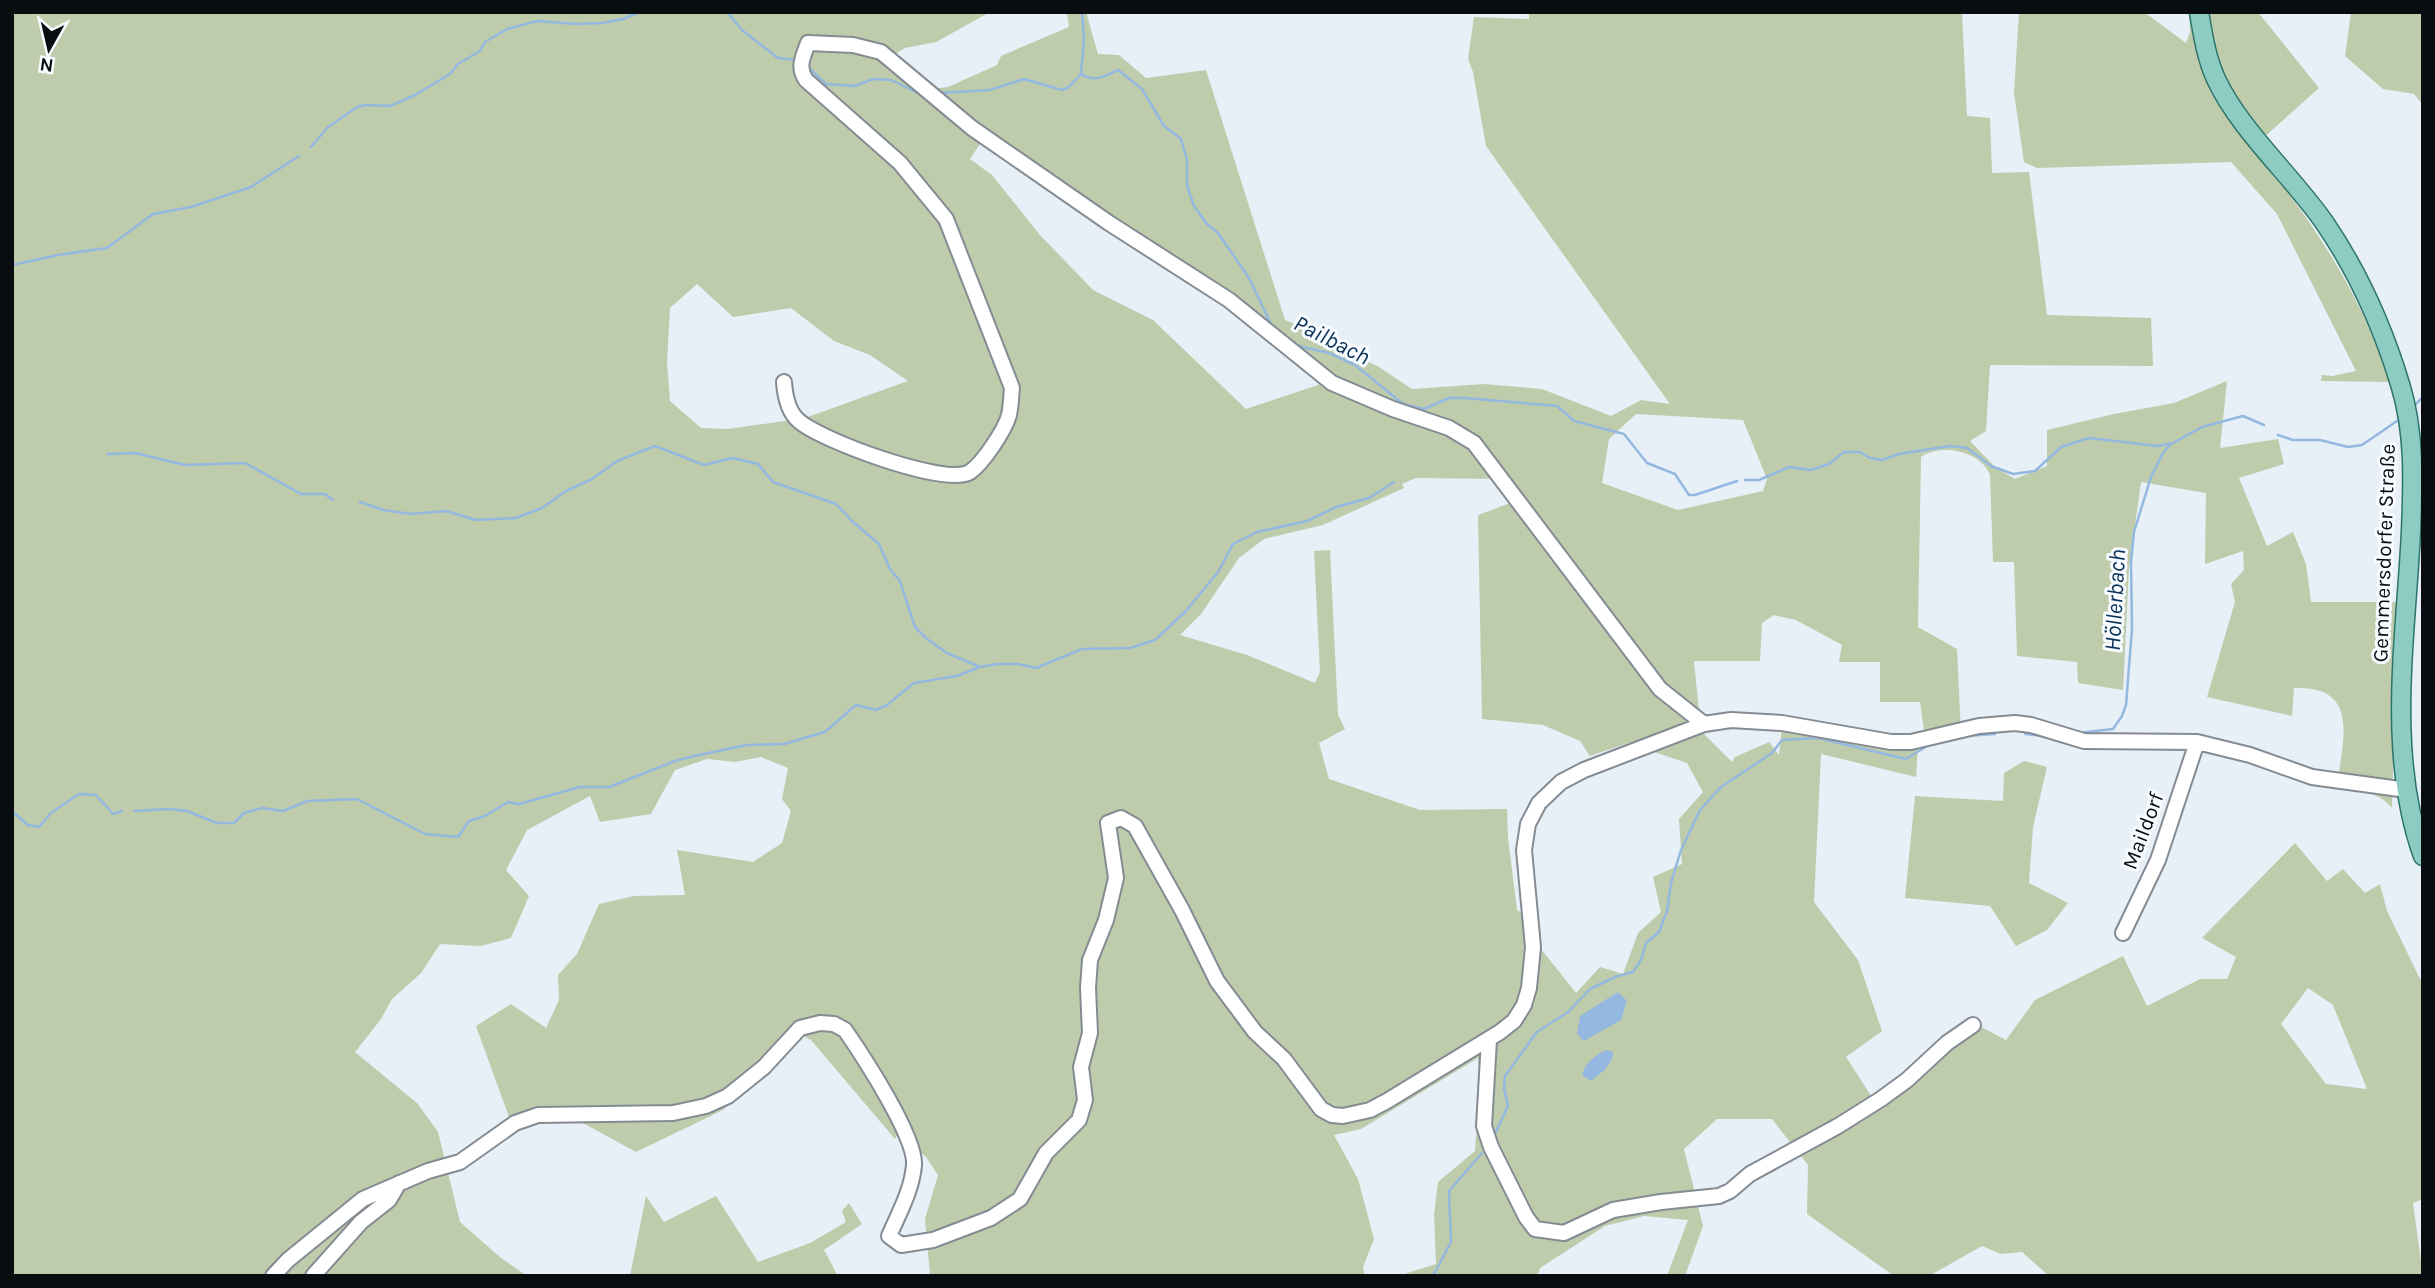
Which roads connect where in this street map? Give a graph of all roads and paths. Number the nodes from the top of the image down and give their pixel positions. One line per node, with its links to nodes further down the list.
1 (2199, 12): 3 (main road, Gemmersdorfer Straße)
2 (784, 383): 4 (street)
3 (2417, 429): 6 (main road, Gemmersdorfer Straße)
4 (1704, 724): 5 (street); 10 (street)
5 (2197, 742): 6 (street); 8 (street, Maildorf)
6 (2407, 790): 7 (main road, Gemmersdorfer Straße)
7 (2423, 856)
8 (2123, 933)
9 (1973, 1025): 10 (street)
10 (1489, 1040): 11 (street)
11 (399, 1183): 12 (street); 13 (street)
12 (273, 1276)
13 (313, 1276)

